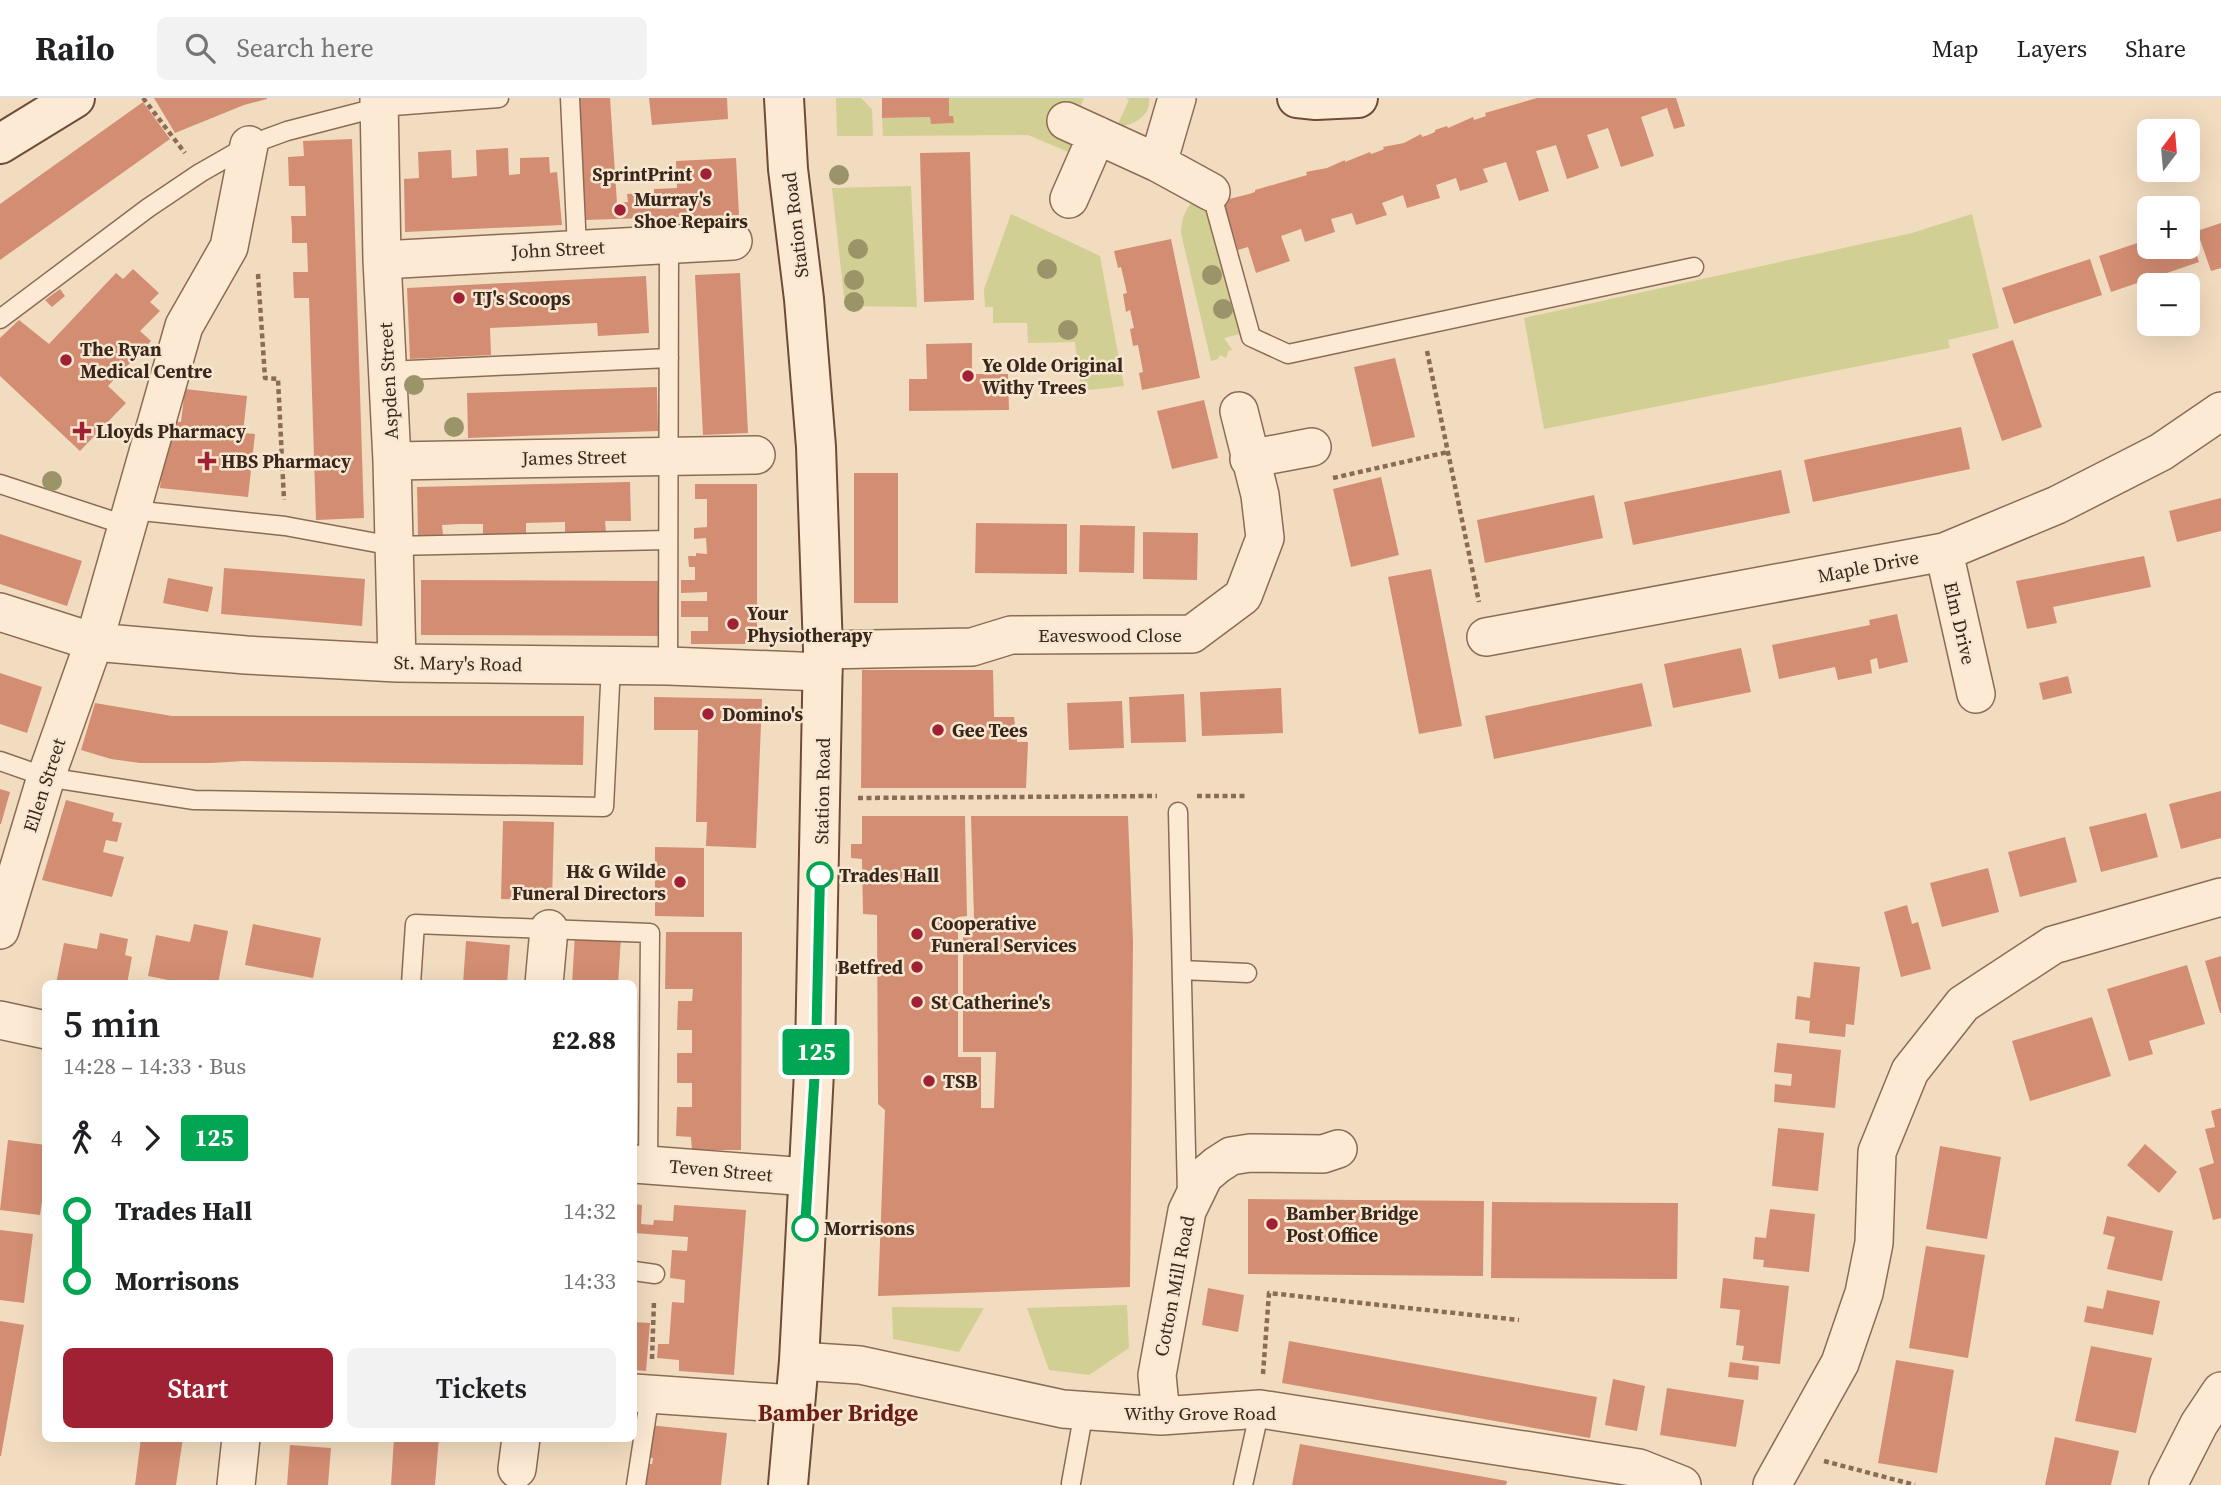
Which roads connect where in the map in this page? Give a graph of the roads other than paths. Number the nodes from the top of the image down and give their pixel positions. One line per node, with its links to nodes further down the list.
1 (75, 98): 9 (main road)
2 (499, 98): 8 (lane)
3 (570, 98): 16 (lane)
4 (784, 98): 37 (main road, Station Road)
5 (1177, 98): 11 (street)
6 (1297, 98): 7 (main road)
7 (1358, 98)
8 (379, 102): 10 (lane); 17 (street, Aspden Street)
9 (0, 144)
10 (249, 145): 19 (lane); 30 (street)
11 (1158, 163): 12 (street); 13 (street)
12 (1211, 192): 18 (lane)
13 (1069, 199)
14 (733, 241): 15 (street, John Street)
15 (669, 243): 16 (street, John Street); 20 (lane)
16 (577, 248): 17 (street, John Street)
17 (382, 260): 21 (street, Aspden Street)
18 (1694, 267)
19 (0, 319)
20 (669, 358): 21 (lane); 26 (lane)
21 (387, 372): 28 (street, Aspden Street)
22 (1239, 411): 27 (street, Eaveswood Close)
23 (2221, 411): 33 (street, Maple Drive)
24 (1312, 447): 27 (street)
25 (756, 454): 26 (street, James Street)
26 (668, 455): 28 (street, James Street); 31 (lane)
27 (1250, 459): 37 (street, Eaveswood Close)
28 (392, 461): 32 (street, Aspden Street)
29 (0, 484): 30 (lane)
30 (130, 518): 32 (lane); 36 (street)
31 (667, 540): 32 (lane); 40 (lane)
32 (393, 545): 38 (street, Aspden Street)
33 (1944, 552): 35 (street, Maple Drive); 41 (street, Elm Drive)
34 (0, 612): 36 (street, St. Mary's Road)
35 (1486, 637)
36 (94, 642): 38 (street, St. Mary's Road); 43 (street, Ellen Street)
37 (823, 661): 40 (street, St. Mary's Road); 57 (main road, Station Road)
38 (397, 663): 39 (street, St. Mary's Road)
39 (611, 665): 40 (street, St. Mary's Road); 43 (lane)
40 (668, 666)
41 (1976, 694)
42 (0, 761): 43 (lane)
43 (46, 777): 45 (street, Ellen Street)
44 (1178, 812): 49 (lane)
45 (6, 884): 48 (street, Ellen Street)
46 (2221, 897): 69 (street)
47 (549, 929): 51 (lane); 52 (street); 56 (lane)
48 (0, 930)
49 (1182, 970): 50 (lane); 58 (lane)
50 (1247, 973)
51 (411, 980)
52 (544, 980)
53 (0, 1020): 54 (street)
54 (42, 1029)
55 (1338, 1149): 58 (street)
56 (641, 1164): 57 (street, Teven Street)
57 (808, 1177): 61 (main road, Station Road)
58 (1193, 1198): 67 (street, Cotton Mill Road)
59 (637, 1271): 60 (lane)
60 (655, 1274)
61 (799, 1361): 64 (main road, Station Road); 66 (street, Withy Grove Road)
62 (2221, 1391): 76 (street)
63 (642, 1394): 64 (street); 72 (lane)
64 (793, 1404): 73 (main road, Station Road)
65 (1260, 1409): 67 (street, Withy Grove Road); 74 (lane); 75 (street, Withy Grove Road)
66 (1084, 1411): 67 (street, Withy Grove Road); 70 (lane)
67 (1161, 1416)
68 (241, 1442): 71 (street)
69 (1780, 1470)
70 (1071, 1483)
71 (236, 1485)
72 (636, 1485)
73 (788, 1485)
74 (1243, 1485)
75 (1682, 1485)
76 (2168, 1485)

